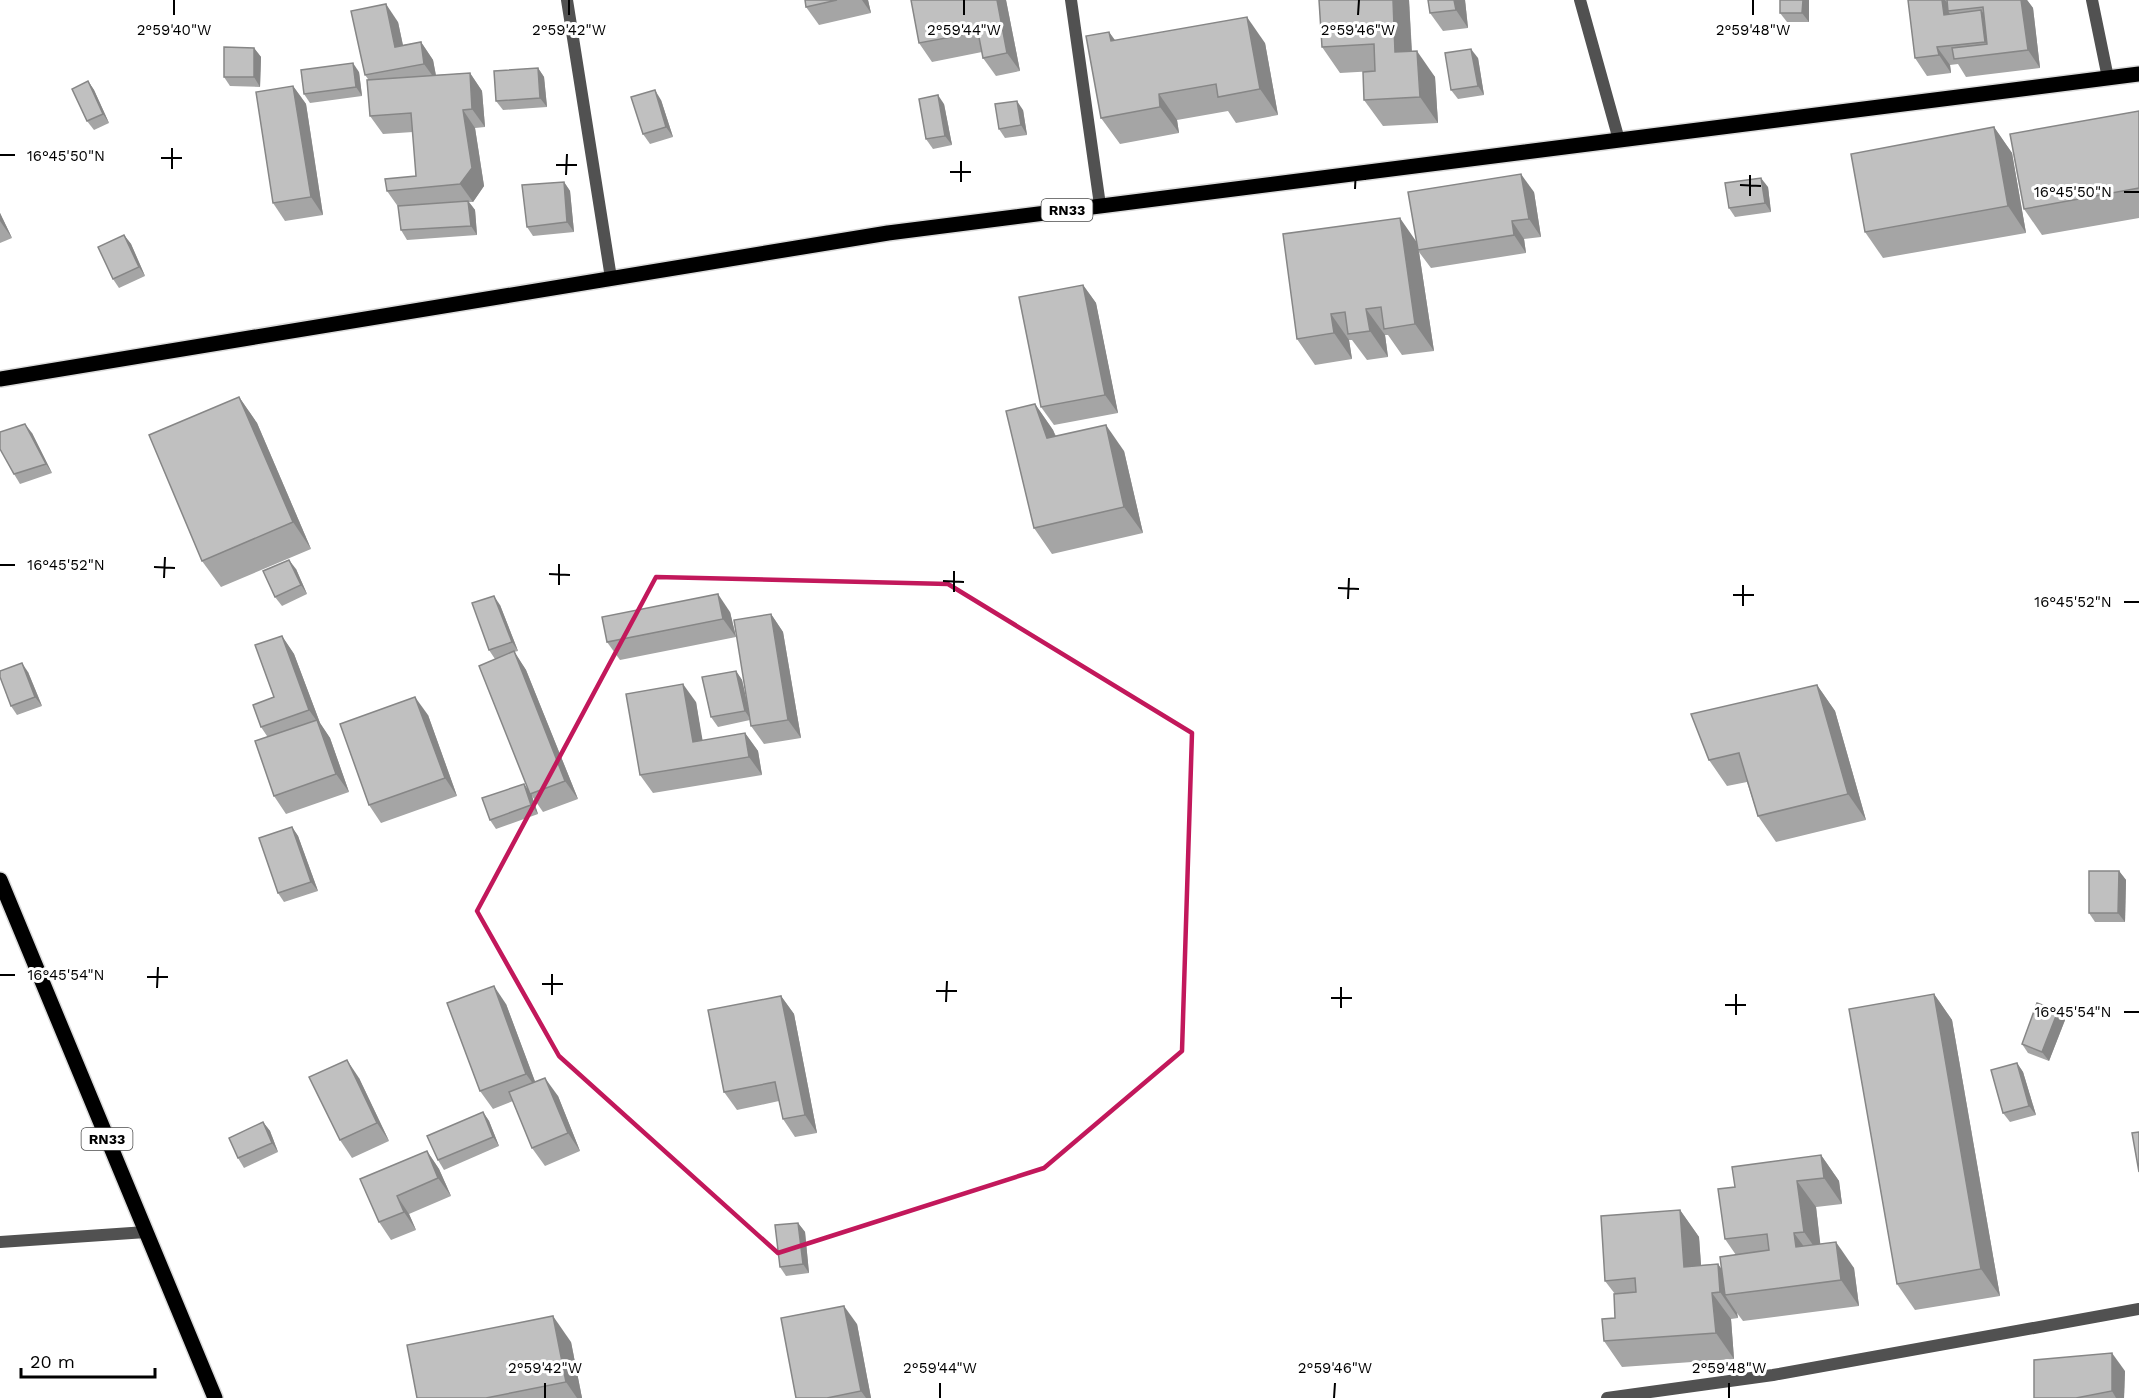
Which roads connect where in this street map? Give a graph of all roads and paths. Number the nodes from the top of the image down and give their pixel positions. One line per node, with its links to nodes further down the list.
1 (567, 0): 9 (street)
2 (1071, 0): 8 (street)
3 (1580, 0): 7 (street)
4 (2092, 0): 6 (street)
5 (2139, 74): 6 (main road, RN33)
6 (2108, 78): 7 (main road, RN33)
7 (1619, 140): 8 (main road, RN33)
8 (1100, 205): 9 (main road, RN33)
9 (610, 278): 10 (main road, RN33)
10 (0, 378)
11 (0, 880): 12 (main road, RN33)
12 (146, 1232): 13 (street); 15 (main road, RN33)
13 (0, 1242)
14 (2139, 1309): 16 (street)
15 (215, 1398)
16 (1607, 1398)

